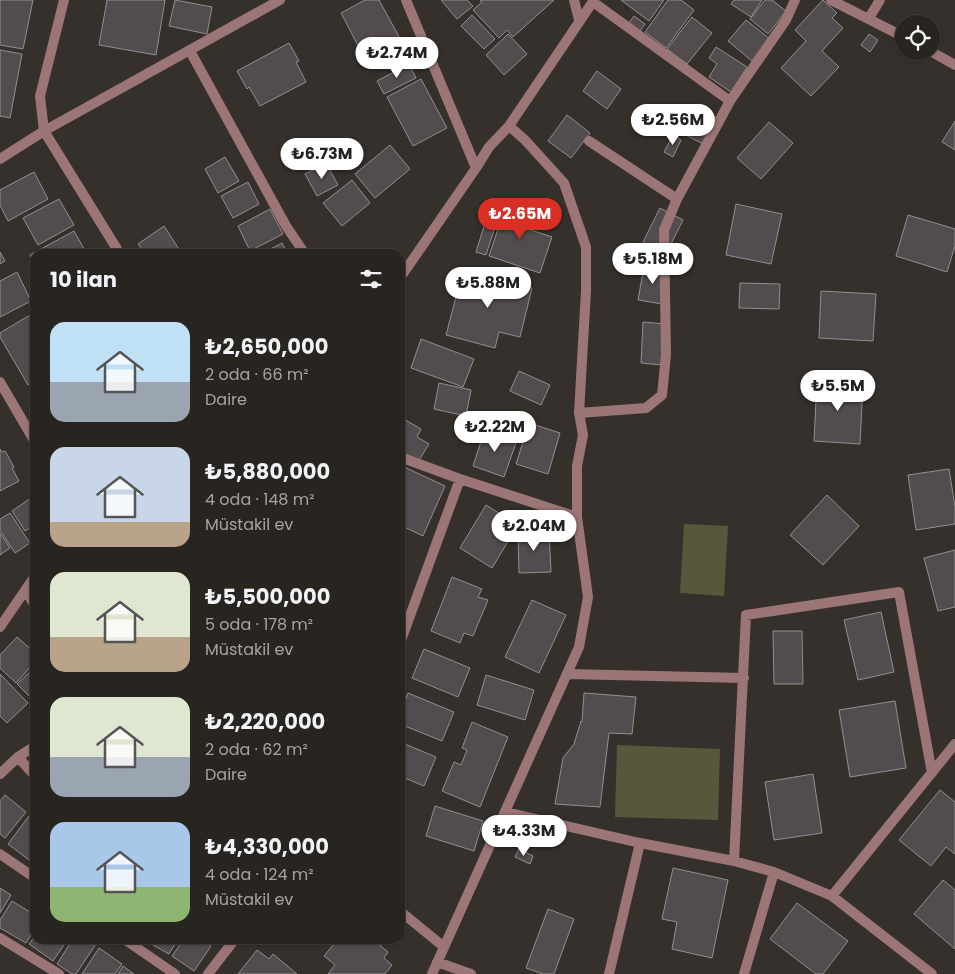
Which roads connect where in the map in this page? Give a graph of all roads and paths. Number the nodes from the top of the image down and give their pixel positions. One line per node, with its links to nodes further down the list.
1 (64, 0): 17 (street)
2 (280, 0): 12 (street)
3 (406, 0): 20 (street)
4 (574, 0): 10 (street)
5 (795, 0): 15 (street)
6 (831, 0): 9 (street)
7 (880, 0): 9 (street)
8 (594, 1): 10 (street); 15 (street)
9 (869, 18): 11 (street)
10 (580, 20): 16 (street)
11 (895, 32)
12 (190, 51): 17 (street); 23 (street)
13 (940, 57): 14 (street)
14 (955, 65)
15 (730, 101): 21 (street)
16 (509, 126): 20 (street); 26 (street)
17 (44, 131): 19 (street); 22 (street)
18 (589, 141): 21 (street)
19 (0, 159)
20 (476, 168): 24 (street)
21 (677, 198): 26 (street)
22 (117, 249)
23 (302, 249)
24 (405, 271)
25 (0, 382): 27 (street)
26 (580, 413): 30 (street)
27 (30, 433)
28 (405, 459): 29 (street)
29 (460, 479): 30 (street); 35 (street)
30 (577, 517): 36 (street)
31 (30, 584): 32 (street)
32 (26, 591): 33 (street); 34 (street)
33 (30, 598)
34 (0, 627)
35 (405, 629)
36 (567, 674): 37 (street); 44 (street)
37 (744, 678): 42 (street); 47 (street)
38 (955, 744): 42 (street)
39 (30, 749): 40 (street)
40 (18, 757): 41 (street); 43 (street)
41 (30, 770)
42 (932, 773): 50 (street)
43 (0, 774)
44 (505, 812): 45 (street); 55 (street)
45 (640, 843): 47 (street); 62 (street)
46 (0, 854): 49 (street)
47 (734, 861): 48 (street)
48 (774, 872): 50 (street); 63 (street)
49 (30, 875)
50 (832, 896): 64 (street)
51 (405, 914): 55 (street)
52 (0, 938): 57 (street)
53 (131, 944): 58 (street)
54 (231, 944): 59 (street)
55 (444, 947): 56 (street)
56 (437, 962): 60 (street); 61 (street)
57 (59, 974)
58 (175, 974)
59 (208, 974)
60 (432, 974)
61 (471, 974)
62 (609, 974)
63 (744, 974)
64 (932, 974)

